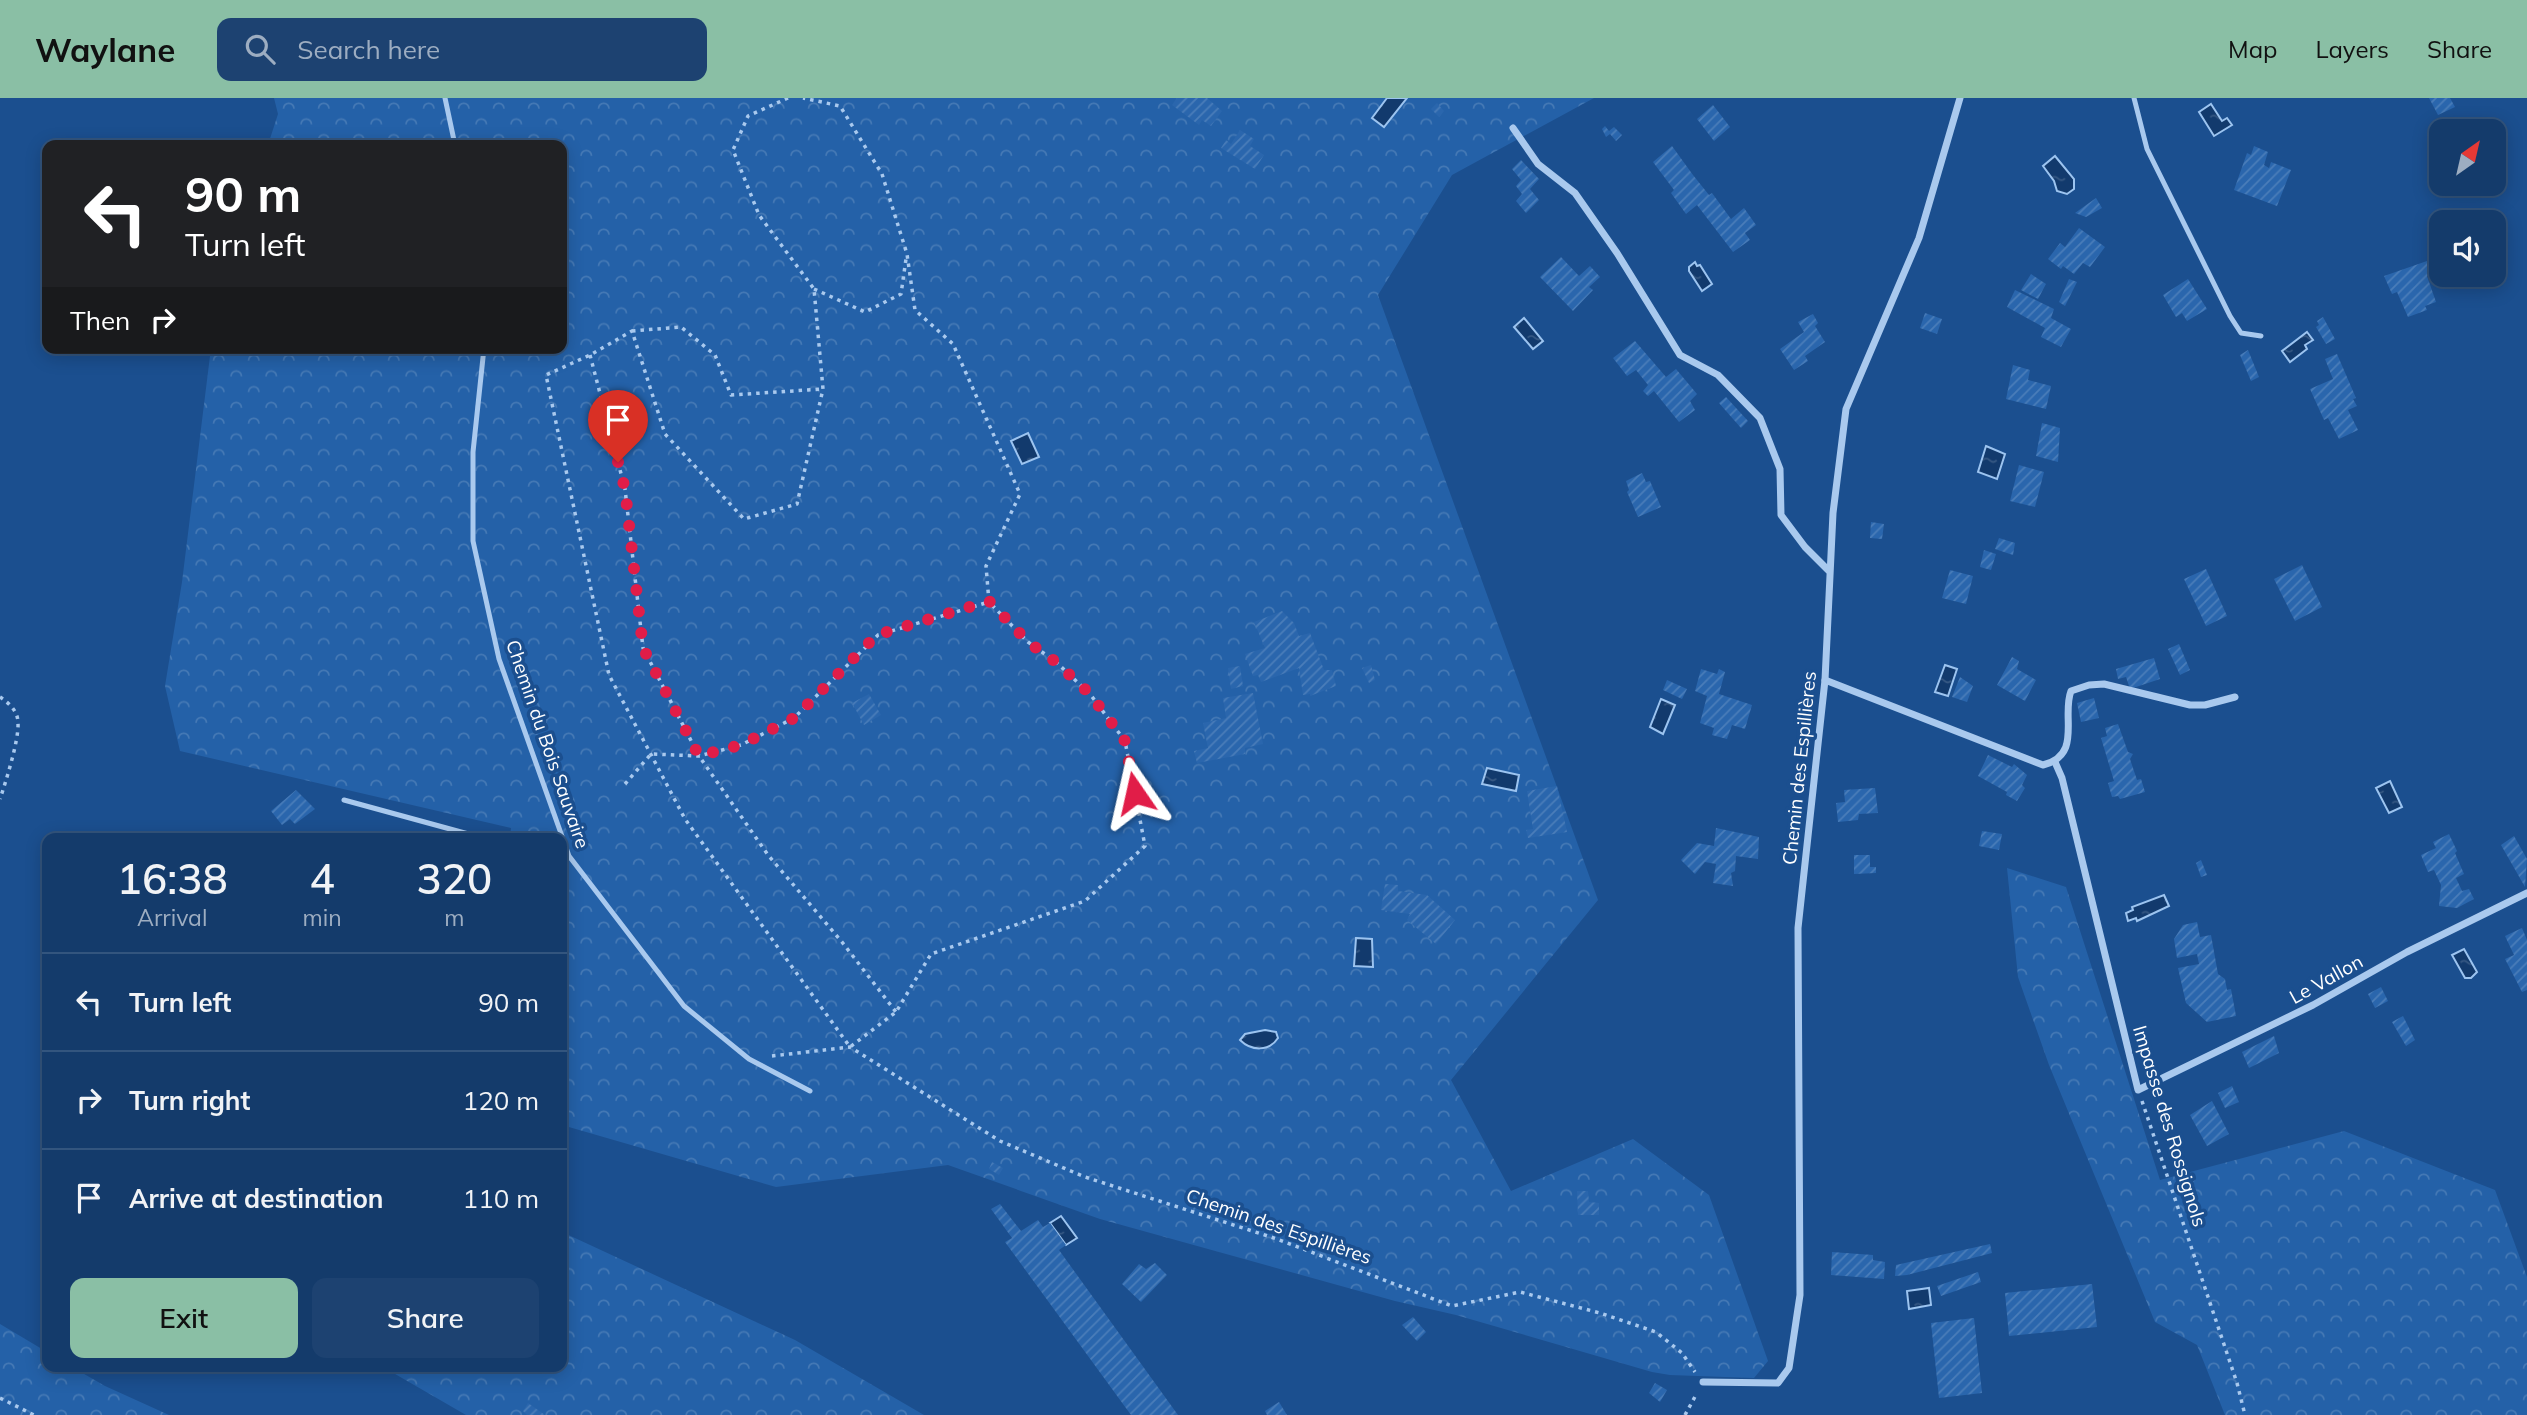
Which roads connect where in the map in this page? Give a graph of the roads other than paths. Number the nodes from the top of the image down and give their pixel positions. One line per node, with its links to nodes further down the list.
1 (445, 98): 6 (lane)
2 (1960, 98): 9 (street, Chemin des Espillières)
3 (2142, 98): 4 (lane)
4 (2135, 101): 7 (lane)
5 (1513, 128): 9 (street)
6 (454, 140)
7 (2261, 336)
8 (483, 354): 15 (lane, Chemin du Bois Sauvaire)
9 (1828, 570): 10 (street, Chemin des Espillières)
10 (1825, 680): 12 (street); 20 (street, Chemin des Espillières)
11 (2235, 697): 12 (street)
12 (2055, 762): 18 (street, Impasse des Rossignols)
13 (344, 800): 14 (lane)
14 (465, 833)
15 (557, 833)
16 (567, 859): 19 (lane, Chemin du Bois Sauvaire)
17 (2527, 893): 18 (street, Le Vallon)
18 (2138, 1090)
19 (810, 1091)
20 (1703, 1382)

